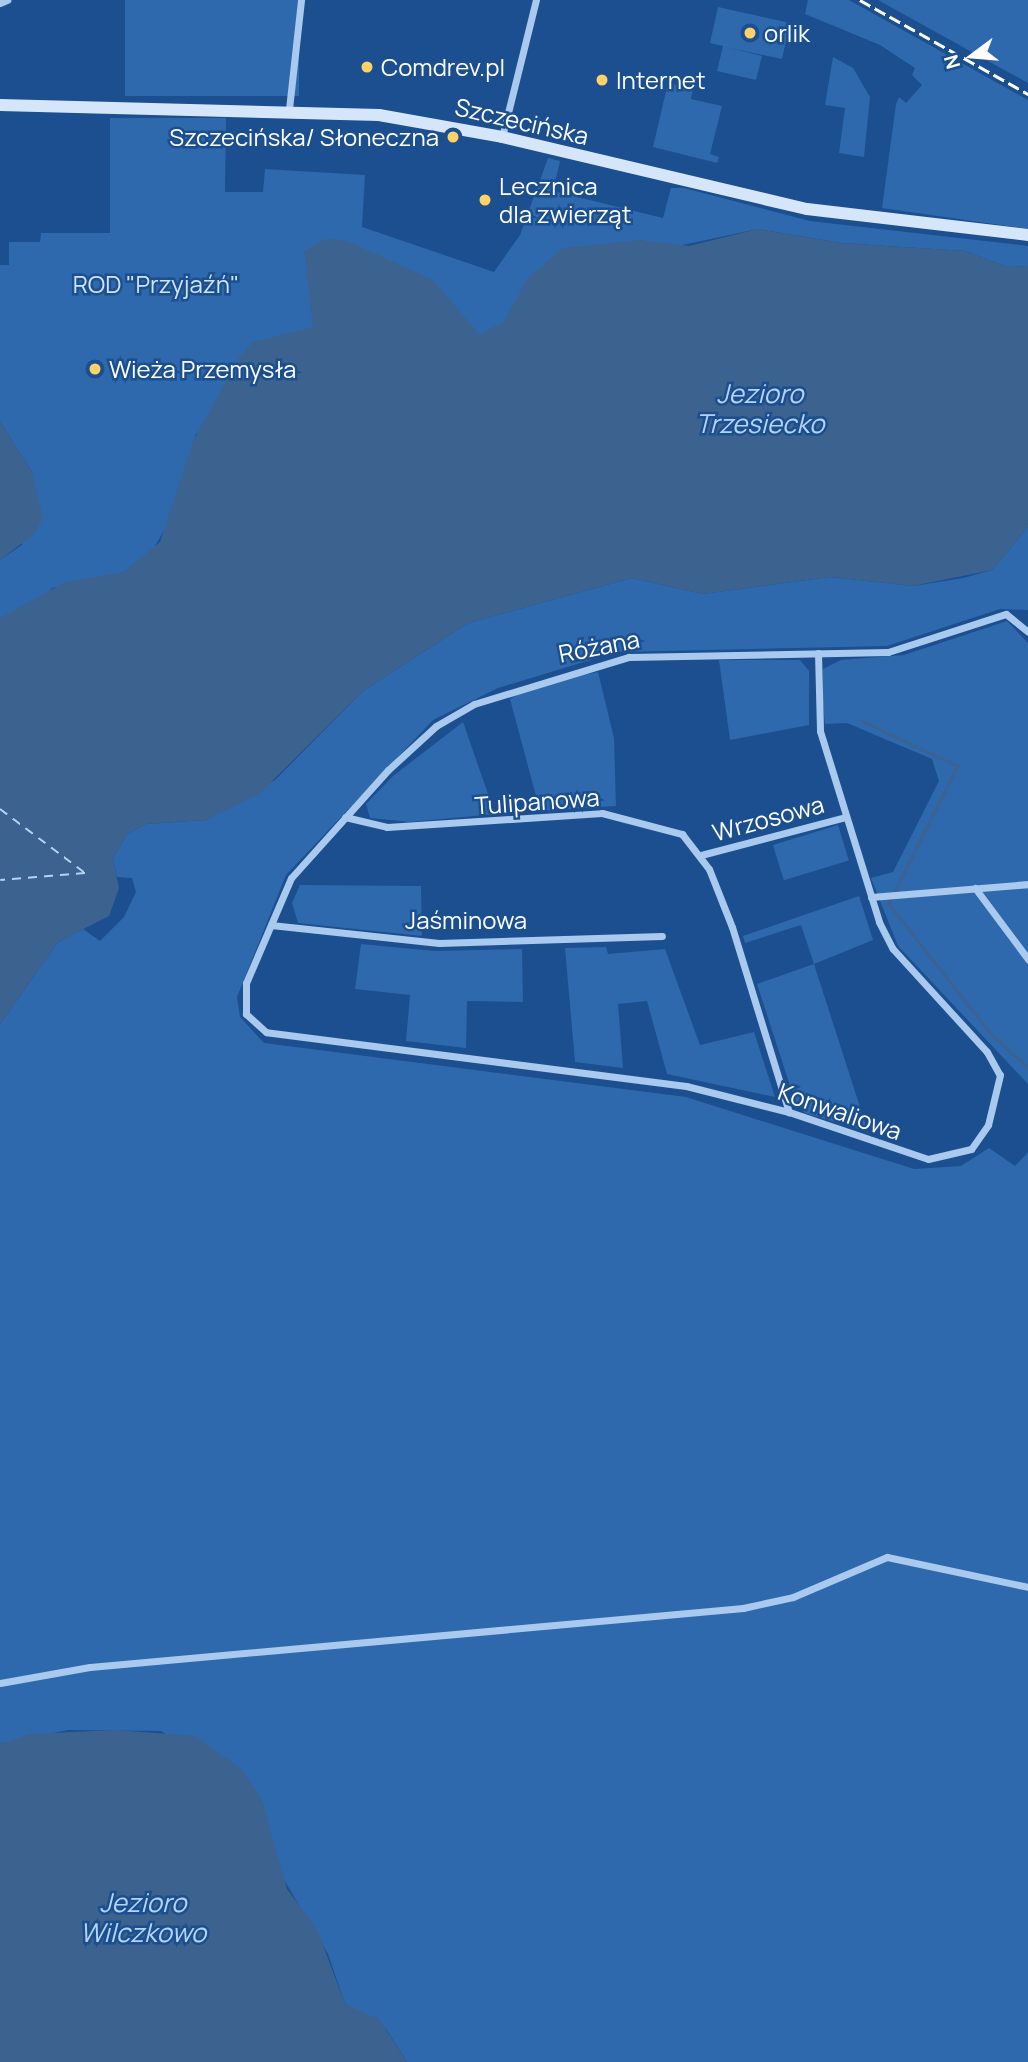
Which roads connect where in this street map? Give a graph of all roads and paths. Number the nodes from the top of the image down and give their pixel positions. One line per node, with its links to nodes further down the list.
1 (8, 0): 4 (street)
2 (301, 0): 6 (street)
3 (536, 0): 7 (street)
4 (0, 3)
5 (0, 105): 6 (street, Szczecińska)
6 (289, 109): 7 (street, Szczecińska)
7 (502, 137): 8 (street, Szczecińska)
8 (1028, 236)
9 (1028, 632): 10 (street, Różana)
10 (818, 653): 11 (street, Różana); 12 (street, Konwaliowa)
11 (345, 817): 13 (street, Tulipanowa); 17 (street, Różana)
12 (846, 817): 13 (street, Wrzosowa); 16 (street, Konwaliowa)
13 (701, 855): 20 (street, Tulipanowa)
14 (1028, 884): 15 (street)
15 (975, 888): 16 (street); 19 (street)
16 (871, 897): 20 (street, Konwaliowa)
17 (271, 925): 18 (street, Jaśminowa); 20 (street, Konwaliowa)
18 (662, 936)
19 (1028, 959)
20 (789, 1112)
21 (1028, 1587): 22 (street)
22 (0, 1683)

